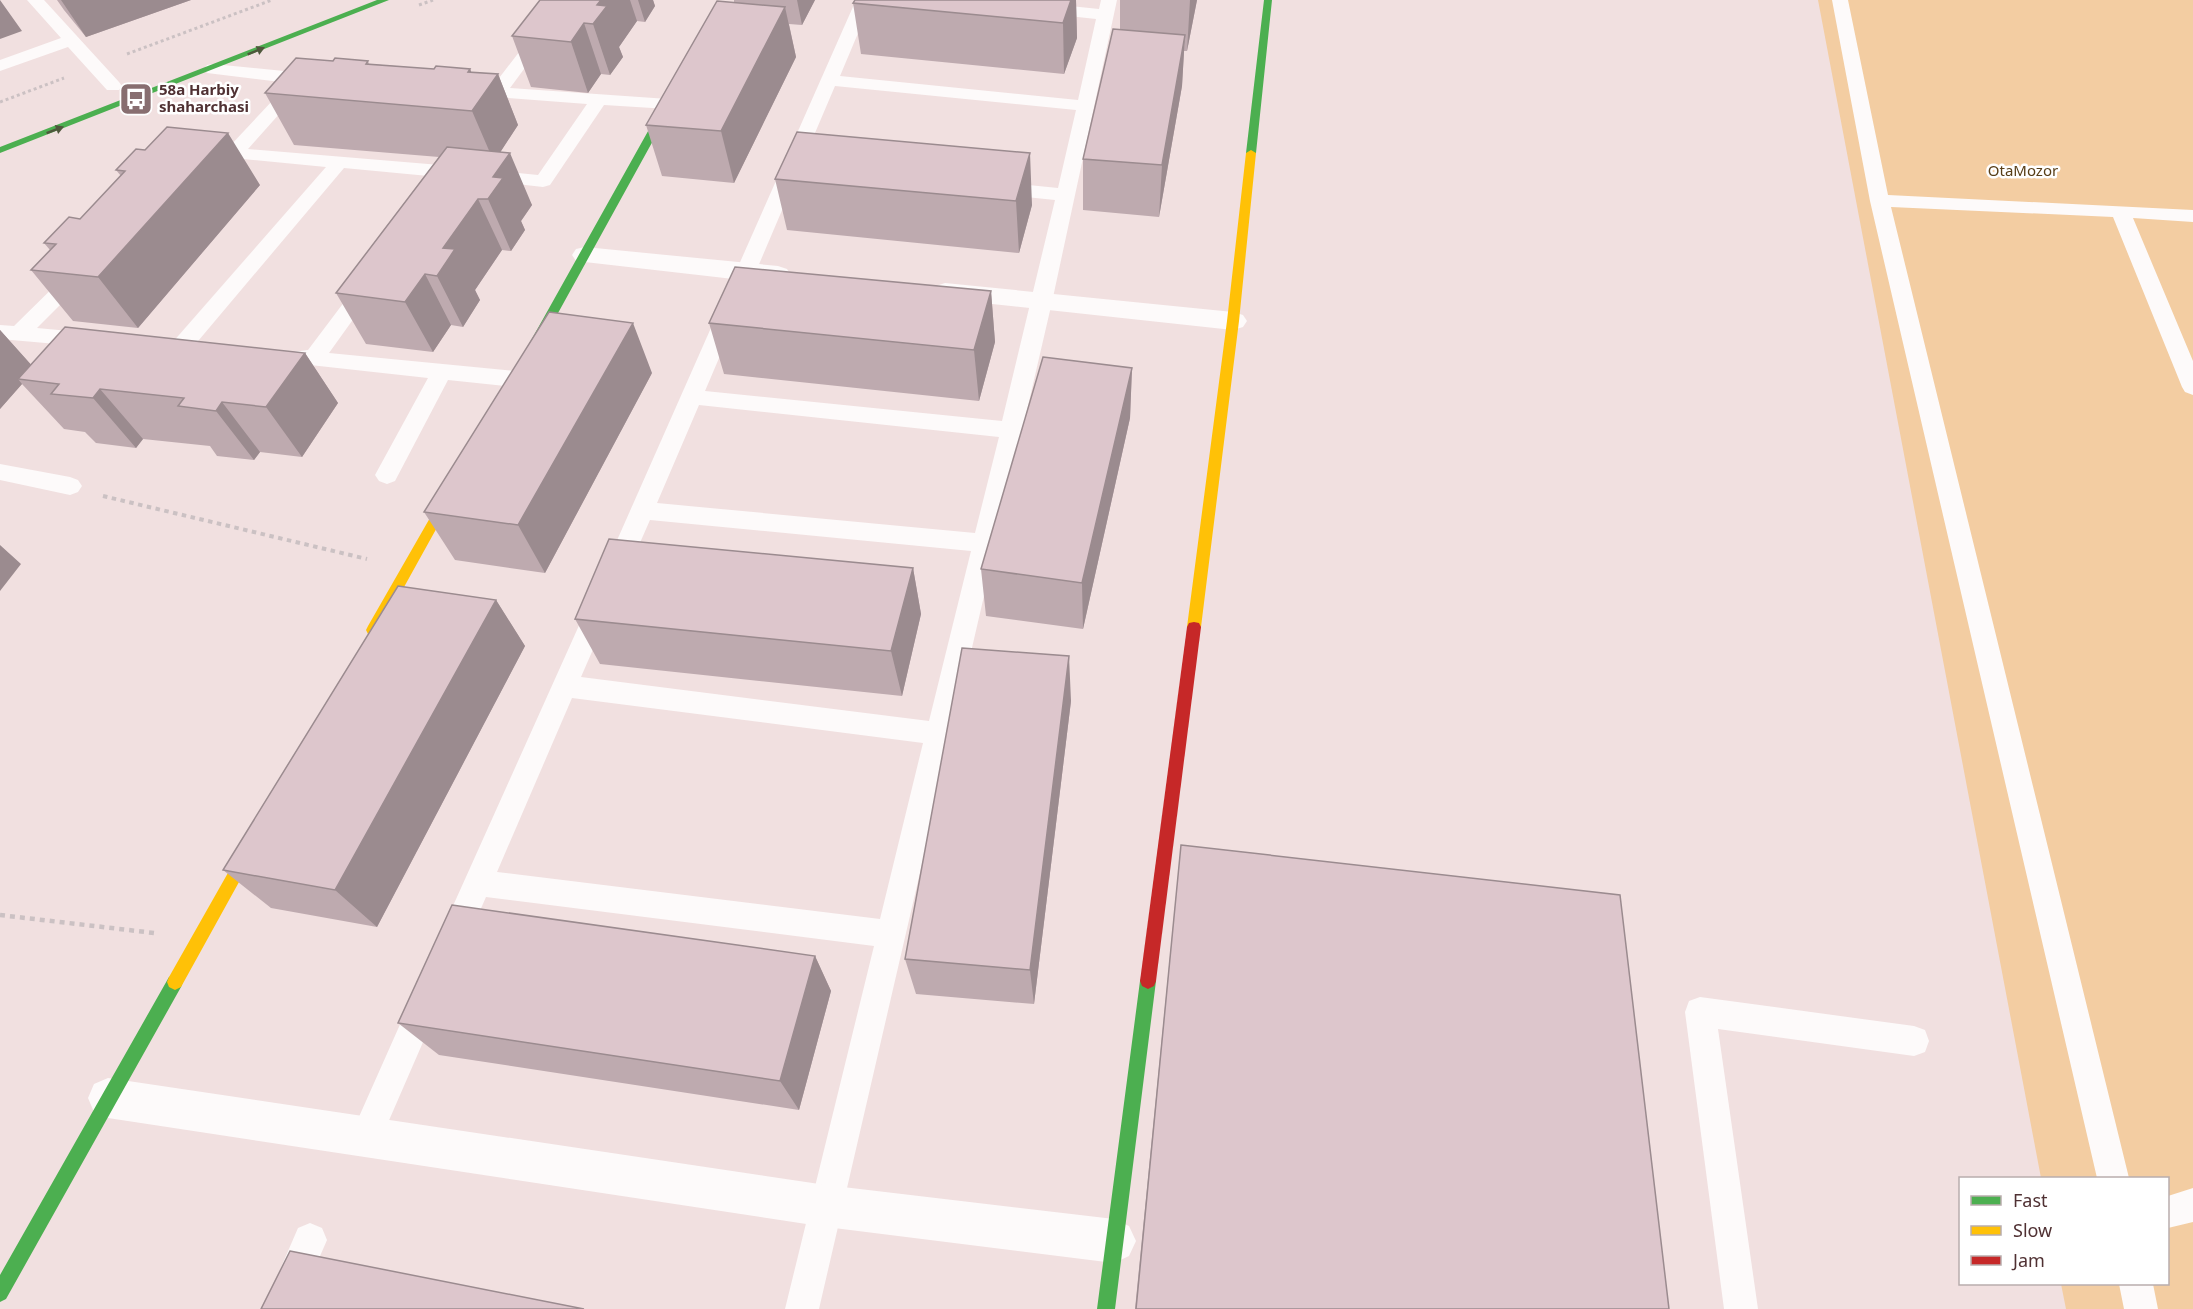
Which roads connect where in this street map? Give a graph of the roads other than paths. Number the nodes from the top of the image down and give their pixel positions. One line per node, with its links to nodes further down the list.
1 (385, 0): 11 (street, one-way to 1)
2 (567, 0): 18 (lane)
3 (864, 0): 13 (lane)
4 (1268, 0): 42 (street)
5 (1840, 0): 32 (lane)
6 (44, 2): 9 (lane)
7 (1026, 7): 8 (lane)
8 (1108, 7): 21 (lane)
9 (72, 40): 10 (lane); 16 (lane)
10 (0, 66)
11 (213, 69): 12 (lane); 22 (street, one-way to 11)
12 (302, 78): 14 (lane); 23 (lane)
13 (830, 80): 21 (lane); 26 (lane)
14 (336, 81)
15 (679, 83): 20 (street)
16 (114, 86)
17 (452, 89): 18 (lane)
18 (498, 92): 19 (lane)
19 (599, 99): 20 (lane); 28 (lane)
20 (668, 104): 35 (street)
21 (1086, 106): 30 (lane)
22 (0, 150)
23 (234, 153): 24 (lane); 25 (lane)
24 (194, 159)
25 (339, 163): 28 (lane); 46 (lane)
26 (792, 168): 27 (lane); 37 (lane)
27 (816, 170)
28 (452, 172): 31 (lane)
29 (982, 187): 30 (lane)
30 (1066, 195): 41 (lane)
31 (431, 200)
32 (1880, 201): 33 (lane); 70 (lane)
33 (2120, 211): 34 (lane); 52 (lane)
34 (2193, 216)
35 (585, 255): 37 (street); 51 (street)
36 (94, 259): 43 (lane)
37 (747, 272): 39 (street); 53 (lane)
38 (376, 275): 49 (lane)
39 (806, 278)
40 (924, 290): 41 (street)
41 (1042, 302): 42 (street); 54 (lane)
42 (1233, 321): 75 (street)
43 (10, 333): 44 (lane)
44 (111, 342)
45 (157, 346): 46 (lane)
46 (180, 348): 47 (lane)
47 (202, 350)
48 (280, 356): 49 (lane)
49 (314, 358): 50 (lane)
50 (442, 371): 51 (lane); 56 (lane)
51 (512, 384)
52 (2193, 387)
53 (692, 397): 54 (lane); 59 (lane)
54 (1011, 430): 60 (lane)
55 (0, 472): 58 (lane)
56 (387, 475)
57 (459, 478): 61 (street)
58 (70, 486)
59 (642, 510): 60 (lane); 62 (lane)
60 (984, 543): 63 (lane)
61 (368, 639)
62 (565, 686): 63 (lane); 65 (lane)
63 (939, 734): 66 (lane)
64 (262, 825): 68 (street)
65 (477, 883): 66 (lane); 69 (lane)
66 (891, 934): 72 (lane)
67 (1914, 1041): 81 (lane)
68 (108, 1098): 69 (street); 77 (street)
69 (366, 1137): 72 (street)
70 (2113, 1177)
71 (2193, 1205): 73 (lane)
72 (826, 1206): 75 (street); 79 (lane)
73 (2169, 1212)
74 (310, 1240): 78 (lane)
75 (1114, 1241): 80 (street)
76 (2136, 1285): 82 (lane)
77 (0, 1293)
78 (280, 1309)
79 (802, 1309)
80 (1106, 1309)
81 (1741, 1309)
82 (2141, 1309)

